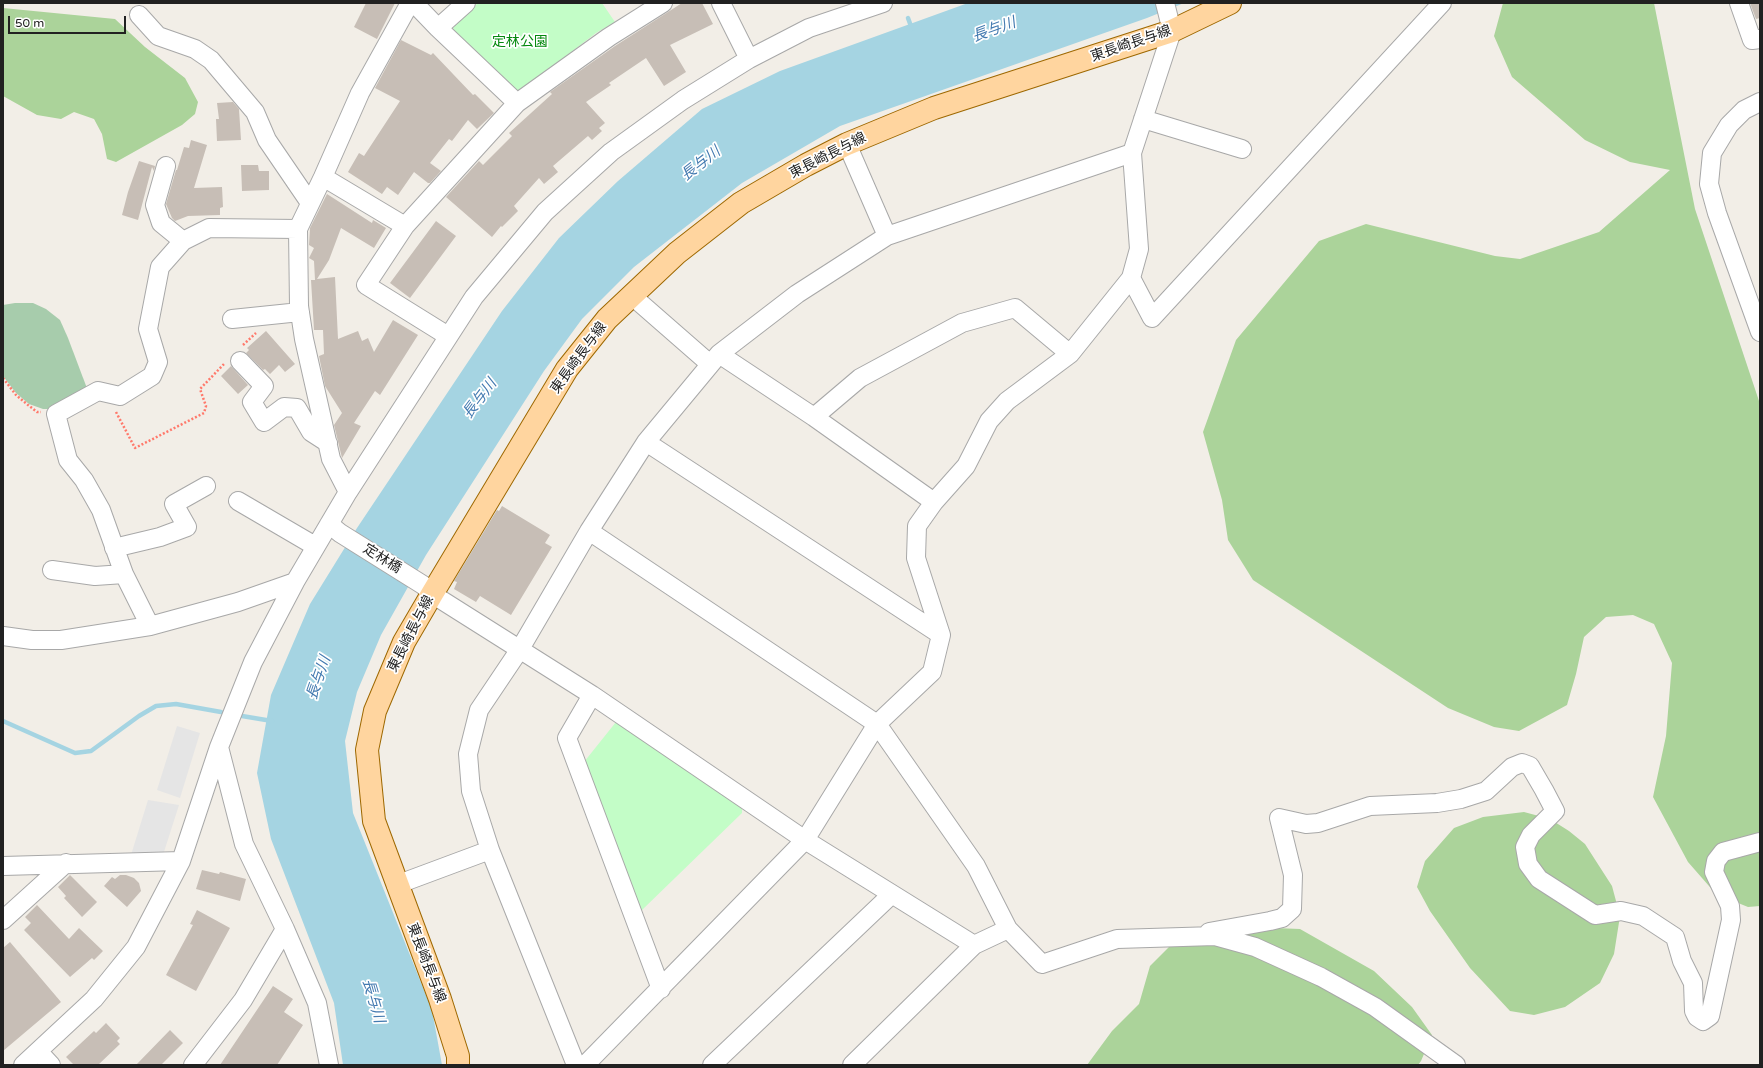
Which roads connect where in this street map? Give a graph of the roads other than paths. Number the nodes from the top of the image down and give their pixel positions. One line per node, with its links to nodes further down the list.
1 (410, 3): 23 (street)
2 (414, 3): 13 (street)
3 (466, 3): 13 (street)
4 (663, 3): 16 (street)
5 (721, 3): 15 (street)
6 (883, 3): 15 (street)
7 (1165, 3): 12 (street)
8 (1230, 3): 12 (main road, 東長崎長与線)
9 (1442, 3): 29 (street)
10 (1740, 3): 14 (street)
11 (139, 15): 24 (street)
12 (1172, 26): 18 (street); 19 (main road, 東長崎長与線)
13 (438, 28): 16 (street)
14 (1760, 39)
15 (749, 59): 34 (street)
16 (517, 102): 25 (street)
17 (1760, 102): 33 (street)
18 (1143, 119): 20 (street); 21 (street)
19 (847, 144): 27 (street); 30 (main road, 東長崎長与線)
20 (1242, 149)
21 (1132, 153): 27 (street); 29 (street)
22 (166, 166): 28 (street)
23 (323, 177): 24 (street); 25 (street)
24 (310, 203): 26 (street)
25 (405, 226): 34 (street)
26 (298, 229): 28 (street); 31 (street)
27 (887, 236): 37 (street)
28 (183, 240): 48 (street)
29 (1131, 278): 35 (street)
30 (631, 295): 37 (street); 52 (main road, 東長崎長与線)
31 (300, 312): 32 (street); 40 (street)
32 (232, 319)
33 (1760, 332)
34 (448, 336): 42 (street)
35 (1070, 354): 38 (street); 44 (street)
36 (235, 357): 40 (street)
37 (715, 359): 38 (street); 39 (street)
38 (814, 417): 44 (street)
39 (646, 442): 46 (street); 54 (street)
40 (328, 443): 42 (street)
41 (206, 486): 48 (street)
42 (348, 492): 45 (street)
43 (238, 501): 47 (street)
44 (934, 502): 54 (street)
45 (334, 528): 47 (street); 52 (street, 定林橋)
46 (589, 531): 56 (street); 58 (street)
47 (316, 546): 51 (street)
48 (114, 548): 50 (street)
49 (52, 570): 50 (street)
50 (124, 574): 53 (street)
51 (295, 582): 53 (street); 59 (street)
52 (427, 589): 56 (street, 定林橋); 66 (main road, 東長崎長与線)
53 (150, 626): 55 (street)
54 (942, 635): 58 (street)
55 (3, 636)
56 (520, 649): 57 (street, 定林橋); 62 (street)
57 (592, 695): 60 (street, 定林橋); 73 (street)
58 (877, 724): 60 (street); 70 (street)
59 (218, 747): 63 (street); 69 (street)
60 (805, 840): 67 (street, 定林橋); 73 (street)
61 (1760, 842): 71 (street)
62 (490, 850): 66 (street); 80 (street)
63 (181, 861): 64 (street); 74 (street)
64 (66, 863): 65 (street); 68 (street)
65 (3, 866)
66 (396, 884): 79 (main road, 東長崎長与線)
67 (891, 895): 72 (street, 定林橋); 82 (street)
68 (3, 920)
69 (285, 928): 77 (street); 78 (street)
70 (1008, 929): 71 (street); 72 (street)
71 (1180, 938): 84 (street)
72 (974, 945): 83 (street)
73 (661, 989): 81 (street)
74 (38, 1051): 75 (street); 76 (street)
75 (24, 1065)
76 (51, 1065)
77 (193, 1065)
78 (328, 1065)
79 (458, 1065)
80 (576, 1065)
81 (585, 1065)
82 (712, 1065)
83 (852, 1065)
84 (1456, 1065)

